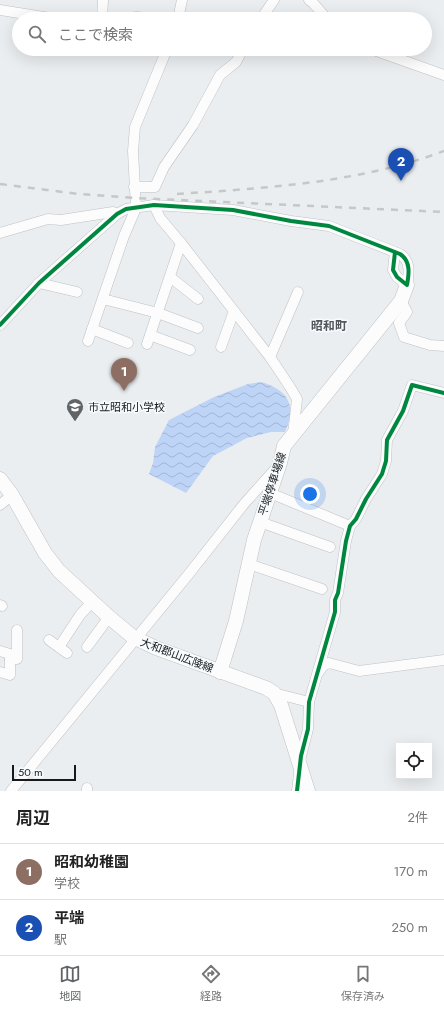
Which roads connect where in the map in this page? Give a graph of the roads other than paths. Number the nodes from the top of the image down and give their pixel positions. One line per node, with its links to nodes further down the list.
1 (102, 0): 7 (street)
2 (182, 0): 8 (street)
3 (274, 0): 9 (street)
4 (309, 0): 10 (street)
5 (0, 10): 6 (street)
6 (12, 12)
7 (102, 12)
8 (179, 12)
9 (266, 12)
10 (321, 12)
11 (164, 56): 15 (street)
12 (239, 56): 15 (street)
13 (391, 56): 14 (street)
14 (444, 75)
15 (134, 186): 17 (street)
16 (154, 205): 17 (street); 20 (street); 21 (street)
17 (136, 208): 18 (street); 27 (street)
18 (117, 214): 19 (street); 23 (street)
19 (0, 233)
20 (182, 243): 22 (street); 30 (street)
21 (395, 252): 24 (street); 24 (street)
22 (170, 277): 28 (street); 31 (street)
23 (39, 283): 25 (street); 32 (street)
24 (407, 285): 29 (main road, 平端停車場線)
25 (77, 292)
26 (298, 292): 40 (street)
27 (103, 299): 31 (street); 34 (street)
28 (198, 299)
29 (401, 301): 37 (street); 42 (main road, 平端停車場線)
30 (234, 311): 38 (street); 40 (street)
31 (158, 312): 33 (street); 39 (street)
32 (0, 325)
33 (198, 328)
34 (92, 329): 35 (street); 36 (street)
35 (88, 341)
36 (128, 343)
37 (444, 346)
38 (221, 347)
39 (190, 350)
40 (270, 357): 42 (street)
41 (444, 393): 49 (street)
42 (293, 434): 43 (main road, 平端停車場線)
43 (280, 463): 45 (main road, 平端停車場線); 56 (street)
44 (0, 479): 46 (main road, 大和郡山広陵線)
45 (270, 493): 48 (main road, 平端停車場線); 49 (street)
46 (12, 495): 47 (street); 53 (main road, 大和郡山広陵線)
47 (0, 505)
48 (260, 522): 50 (street); 51 (main road, 平端停車場線)
49 (350, 526): 64 (street)
50 (330, 548)
51 (249, 564): 52 (street); 63 (main road, 平端停車場線)
52 (322, 589)
53 (92, 602): 54 (main road, 大和郡山広陵線); 57 (street)
54 (108, 617): 56 (main road, 大和郡山広陵線); 58 (street)
55 (17, 630): 60 (street)
56 (136, 639): 63 (main road, 大和郡山広陵線); 68 (street)
57 (49, 640)
58 (87, 647)
59 (0, 650): 60 (street)
60 (10, 659): 62 (street)
61 (444, 660): 64 (street)
62 (0, 672)
63 (220, 672): 65 (main road, 大和郡山広陵線)
64 (318, 673): 66 (street)
65 (274, 693): 66 (street); 67 (main road)
66 (309, 702): 67 (street)
67 (300, 769): 69 (street); 70 (main road)
68 (11, 791)
69 (297, 791)
70 (308, 791)

